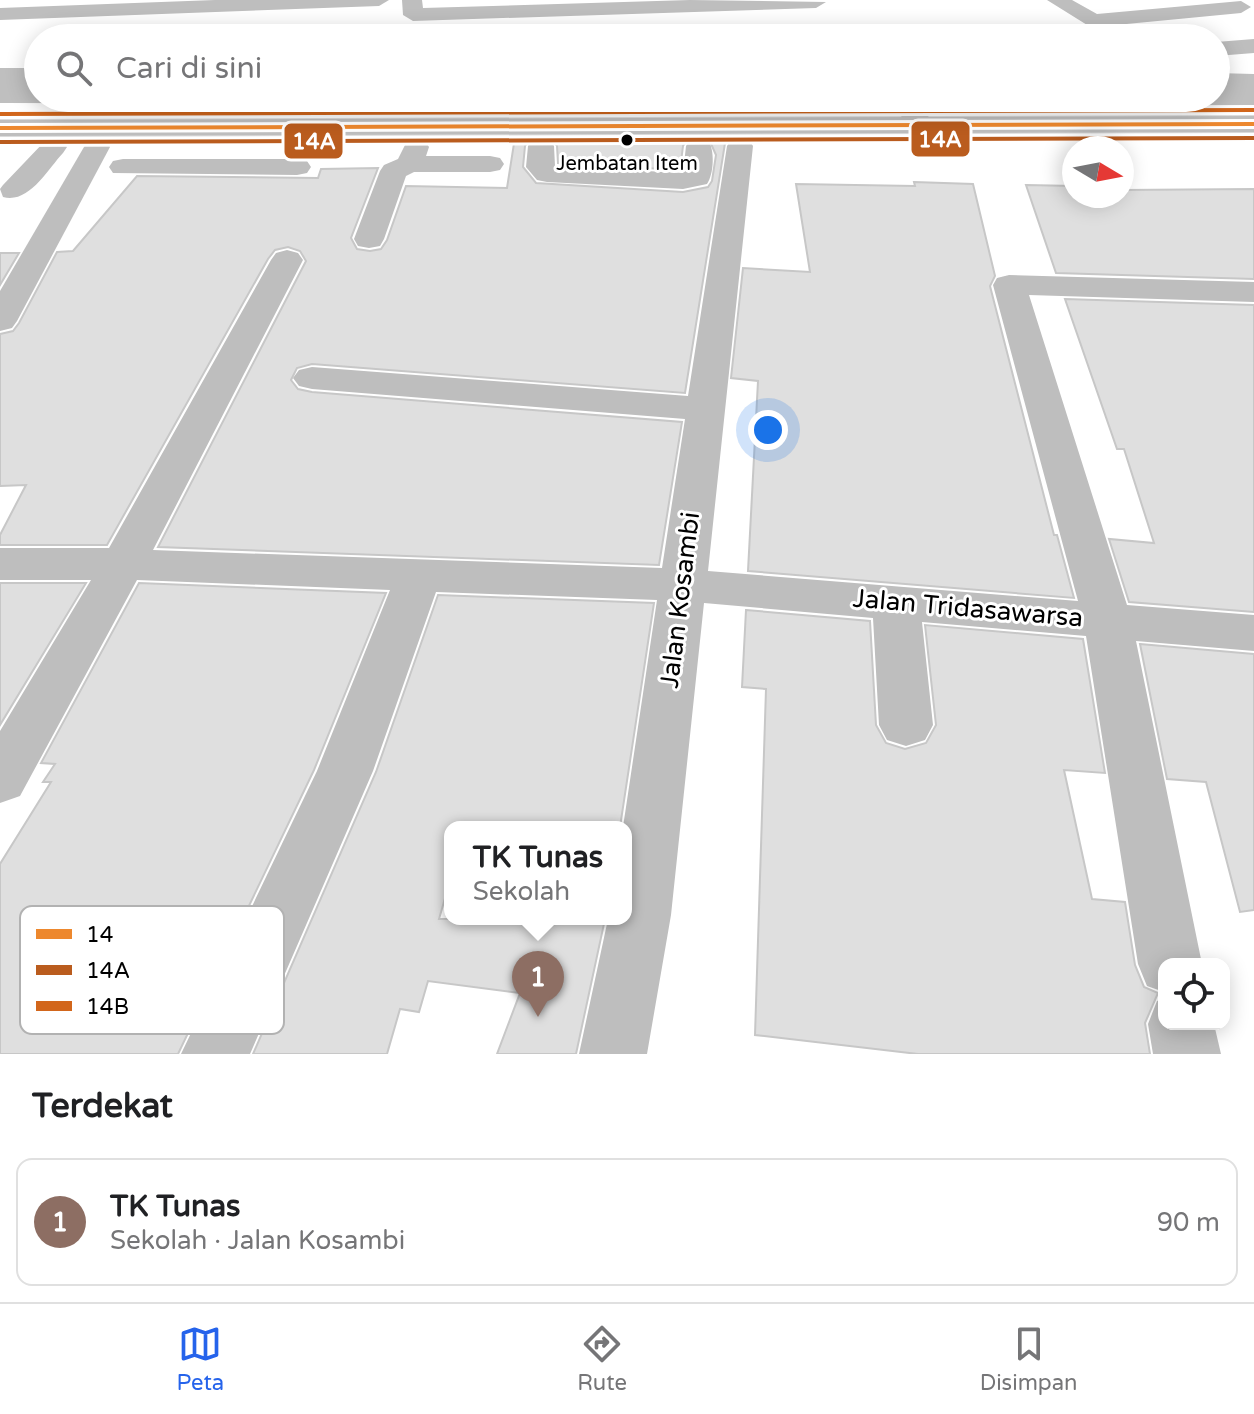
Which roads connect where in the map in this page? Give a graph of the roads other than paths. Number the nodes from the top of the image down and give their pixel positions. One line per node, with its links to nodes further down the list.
1 (379, 0): 3 (street)
2 (1057, 0): 12 (street)
3 (311, 1): 5 (street)
4 (816, 1): 6 (street); 14 (street)
5 (180, 4): 7 (street)
6 (635, 5): 11 (street)
7 (61, 6): 10 (street)
8 (1240, 6): 12 (street)
9 (413, 8): 11 (street)
10 (0, 14)
11 (484, 14): 13 (street)
12 (1093, 21): 15 (street)
13 (481, 24)
14 (837, 24)
15 (1098, 24)
16 (1254, 46): 17 (street)
17 (1230, 48)
18 (912, 112): 19 (street); 20 (street)
19 (1254, 124)
20 (0, 128)
21 (720, 146): 22 (street); 26 (street); 37 (street, Jalan Kosambi)
22 (1254, 146)
23 (0, 147): 24 (street)
24 (54, 147): 25 (street); 31 (street)
25 (97, 147): 27 (street); 35 (street)
26 (413, 155): 27 (street); 28 (street); 32 (street)
27 (189, 157): 29 (street); 30 (street)
28 (490, 164)
29 (123, 167)
30 (297, 167)
31 (13, 191)
32 (369, 239)
33 (287, 260): 39 (street)
34 (1254, 292): 43 (street)
35 (0, 321)
36 (312, 378): 37 (street)
37 (705, 409): 41 (street, Jalan Kosambi)
38 (0, 564): 39 (street, Jalan Tridasawarsa)
39 (123, 564): 40 (street, Jalan Tridasawarsa); 46 (street)
40 (419, 574): 41 (street, Jalan Tridasawarsa); 47 (street)
41 (682, 585): 42 (street, Jalan Tridasawarsa); 52 (street, Jalan Kosambi)
42 (896, 603): 43 (street, Jalan Tridasawarsa); 45 (street)
43 (1107, 619): 44 (street, Jalan Tridasawarsa); 48 (street)
44 (1254, 633)
45 (906, 725)
46 (0, 780)
47 (283, 906)
48 (1169, 958)
49 (1182, 1030): 53 (street)
50 (224, 1034): 51 (street)
51 (215, 1054)
52 (613, 1054)
53 (1187, 1054)

